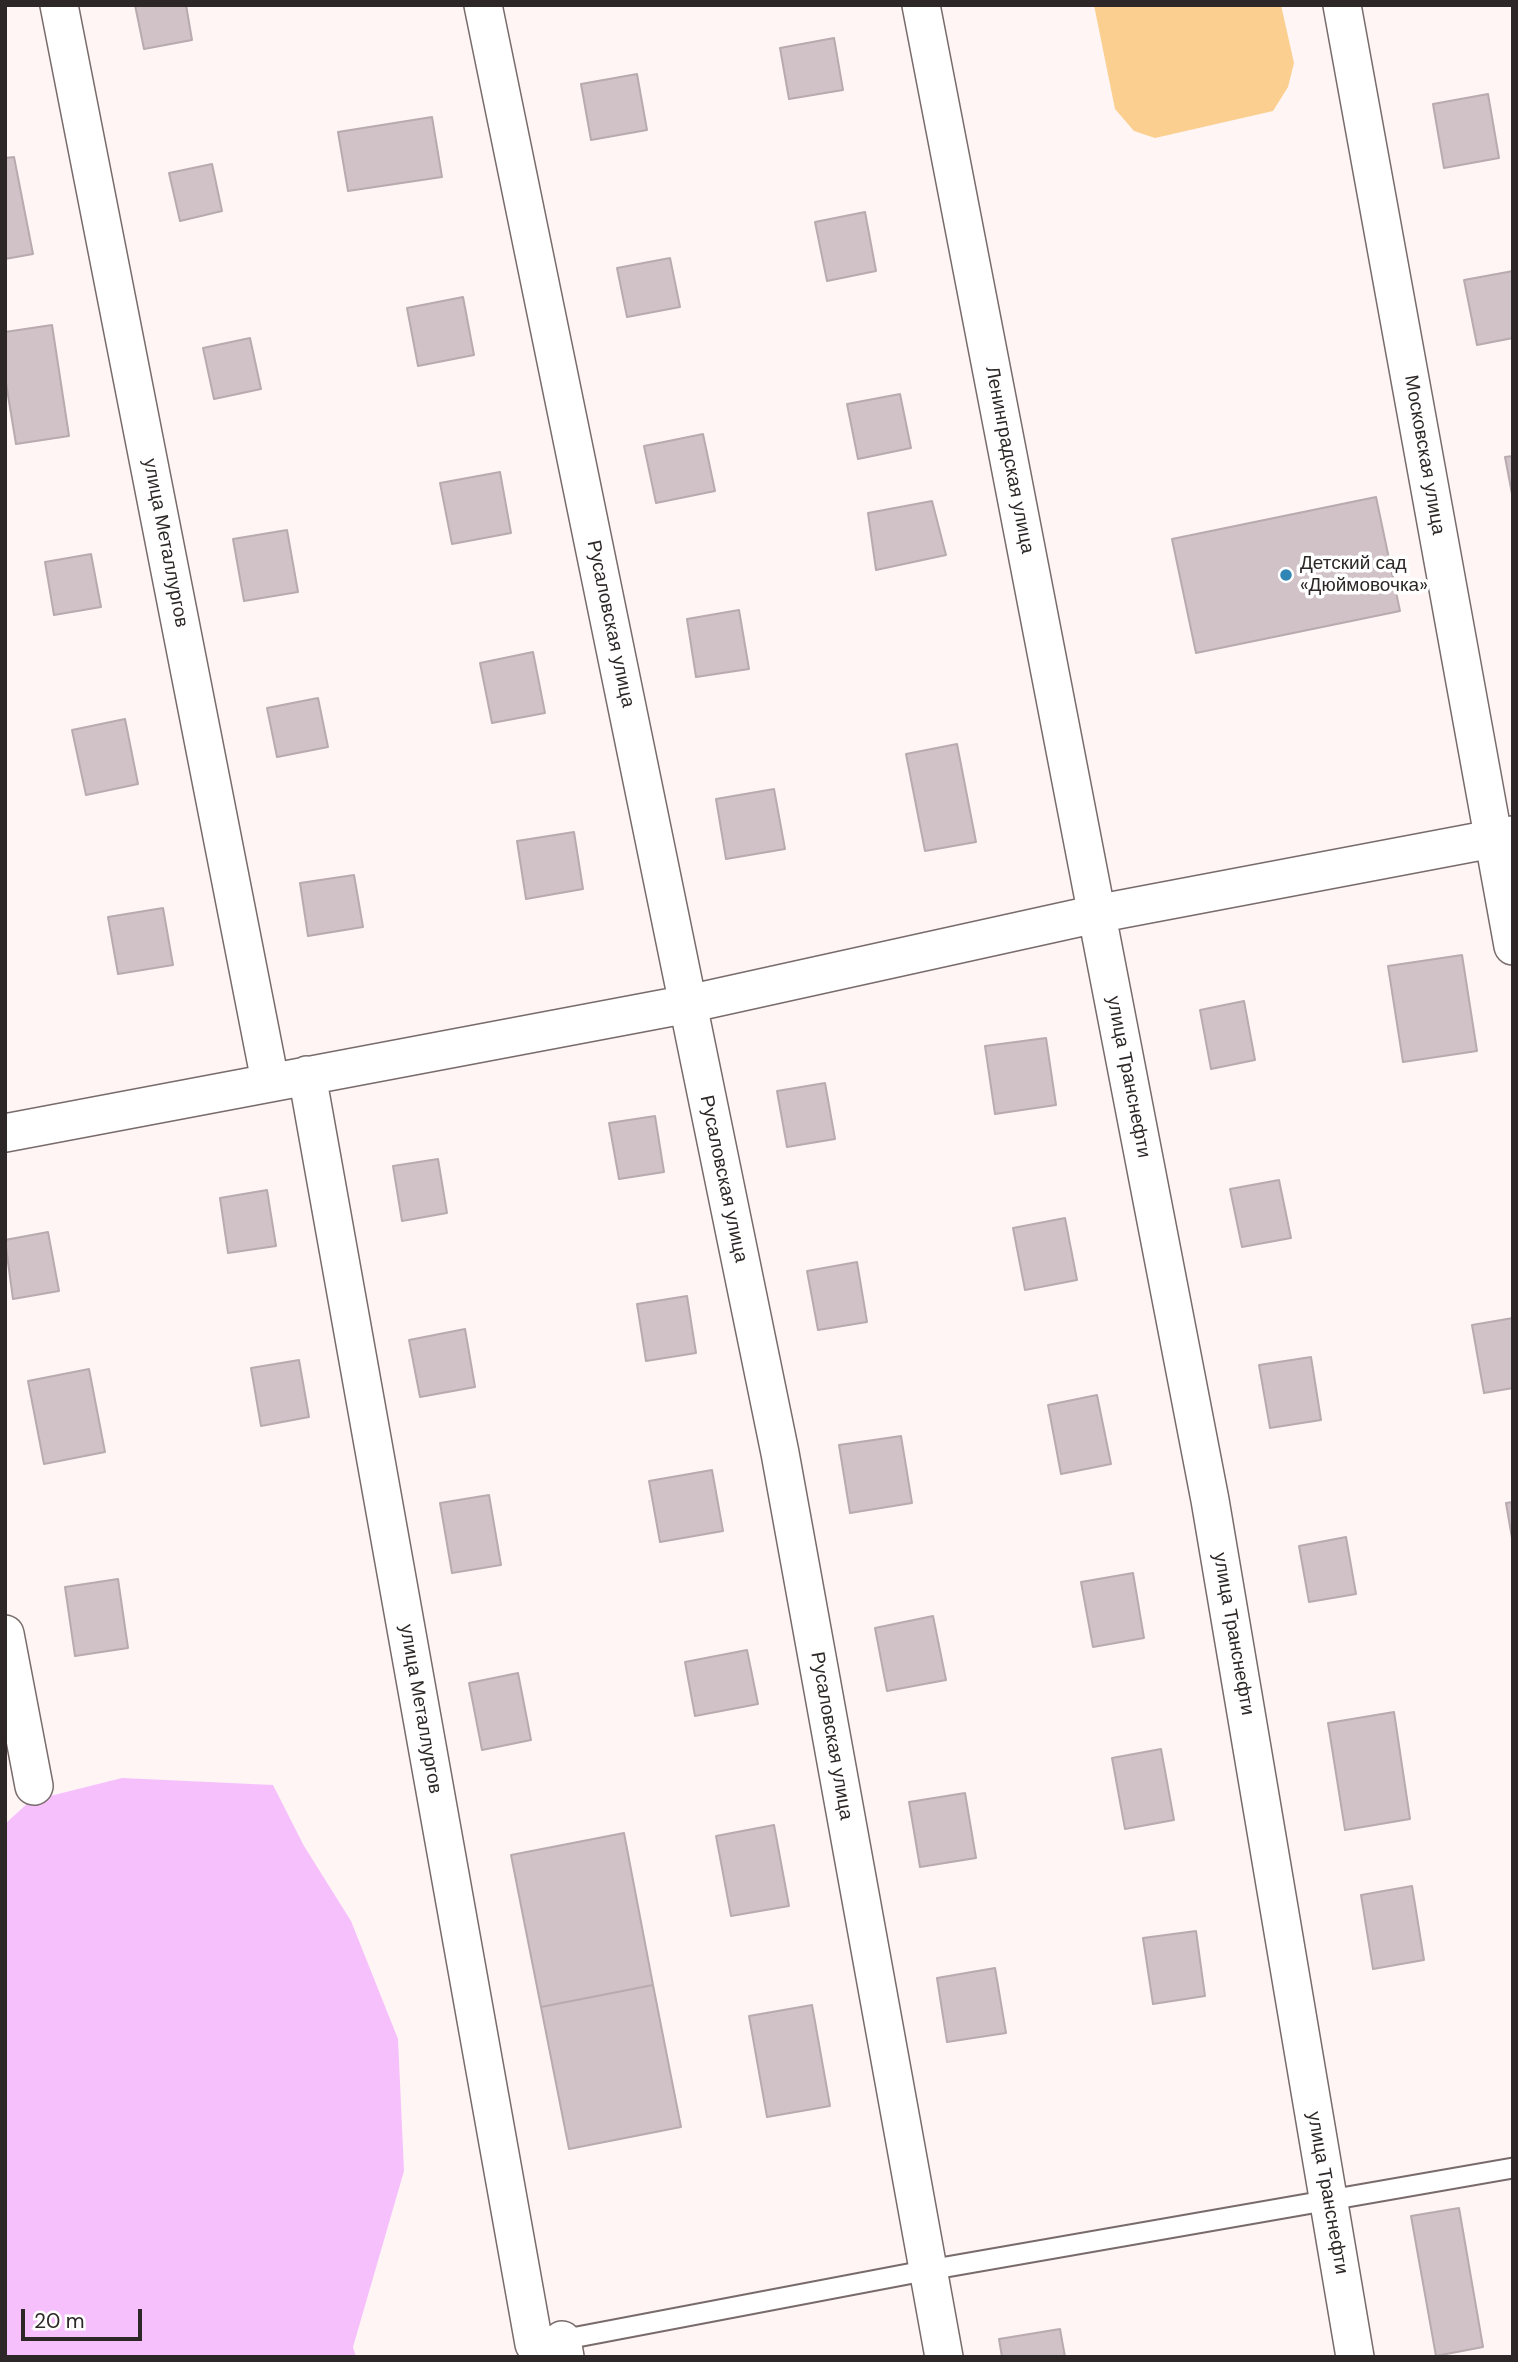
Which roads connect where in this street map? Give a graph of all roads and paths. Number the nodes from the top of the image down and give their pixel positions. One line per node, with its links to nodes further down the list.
1 (59, 5): 10 (street, улица Металлургов)
2 (483, 5): 8 (street, Русаловская улица)
3 (921, 5): 6 (street, Ленинградская улица)
4 (1342, 5): 5 (street, Московская улица)
5 (1503, 837): 6 (street); 7 (street, Московская улица)
6 (1096, 914): 8 (street); 15 (street, улица Транснефти)
7 (1513, 946)
8 (688, 1004): 9 (street); 16 (street, Русаловская улица)
9 (307, 1075): 10 (street); 17 (street, улица Металлургов)
10 (270, 1082): 11 (street)
11 (5, 1133)
12 (5, 1634): 13 (street)
13 (34, 1786)
14 (1513, 2168): 15 (lane)
15 (1328, 2199): 16 (lane); 19 (street, улица Транснефти)
16 (929, 2270): 17 (lane); 18 (street, Русаловская улица)
17 (554, 2347)
18 (944, 2357)
19 (1355, 2357)

